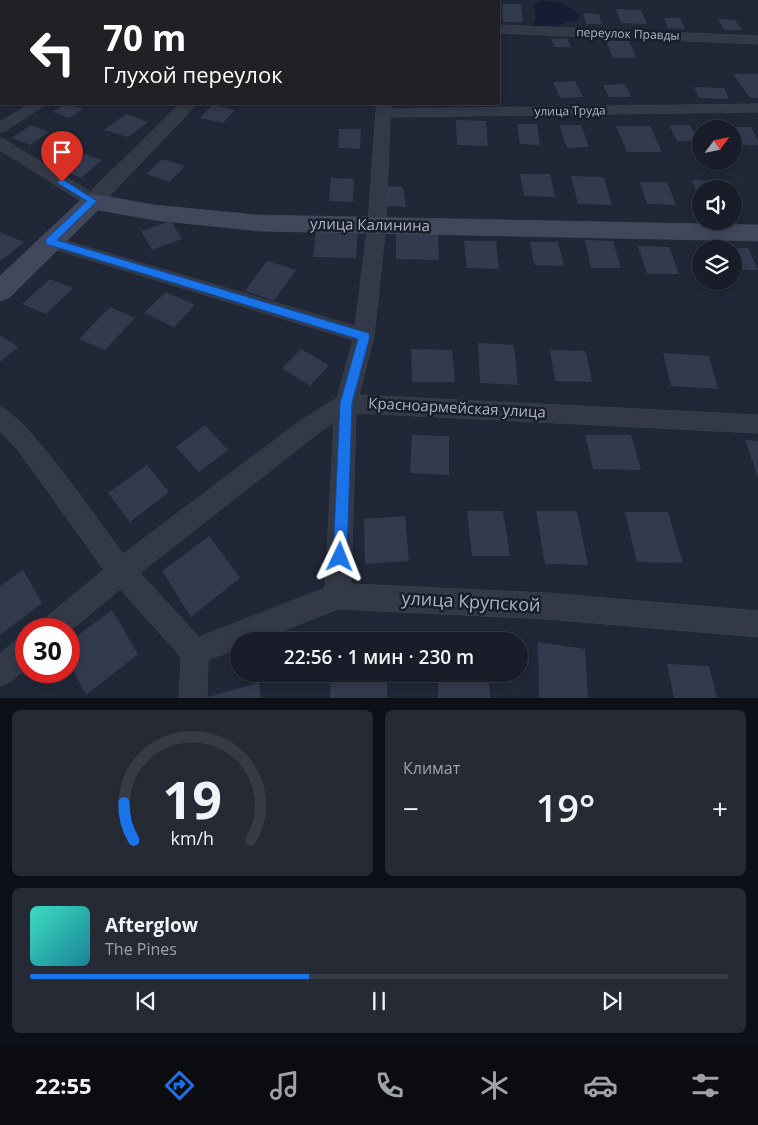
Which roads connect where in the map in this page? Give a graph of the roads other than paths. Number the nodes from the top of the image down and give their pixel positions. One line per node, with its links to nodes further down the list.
1 (500, 29): 2 (street, переулок Правды)
2 (758, 40)
3 (38, 105): 7 (street)
4 (188, 105): 9 (street)
5 (383, 108): 6 (street, улица Труда); 10 (street)
6 (758, 108)
7 (0, 128)
8 (0, 143): 9 (street, улица Калинина)
9 (93, 201): 10 (main road, улица Калинина); 12 (main road)
10 (378, 224): 11 (main road, улица Калинина); 14 (street)
11 (758, 233)
12 (50, 242): 13 (main road); 14 (street)
13 (0, 291)
14 (364, 336): 15 (street)
15 (346, 403): 17 (street, Красноармейская улица); 18 (street, Красноармейская улица); 19 (street)
16 (0, 416): 18 (street)
17 (758, 424)
18 (121, 572): 20 (street, Красноармейская улица); 22 (street)
19 (338, 596): 21 (street, улица Крупской); 22 (street, улица Крупской)
20 (65, 618)
21 (758, 626)
22 (195, 652): 25 (street)
23 (15, 659): 24 (street)
24 (0, 672)
25 (193, 698)

